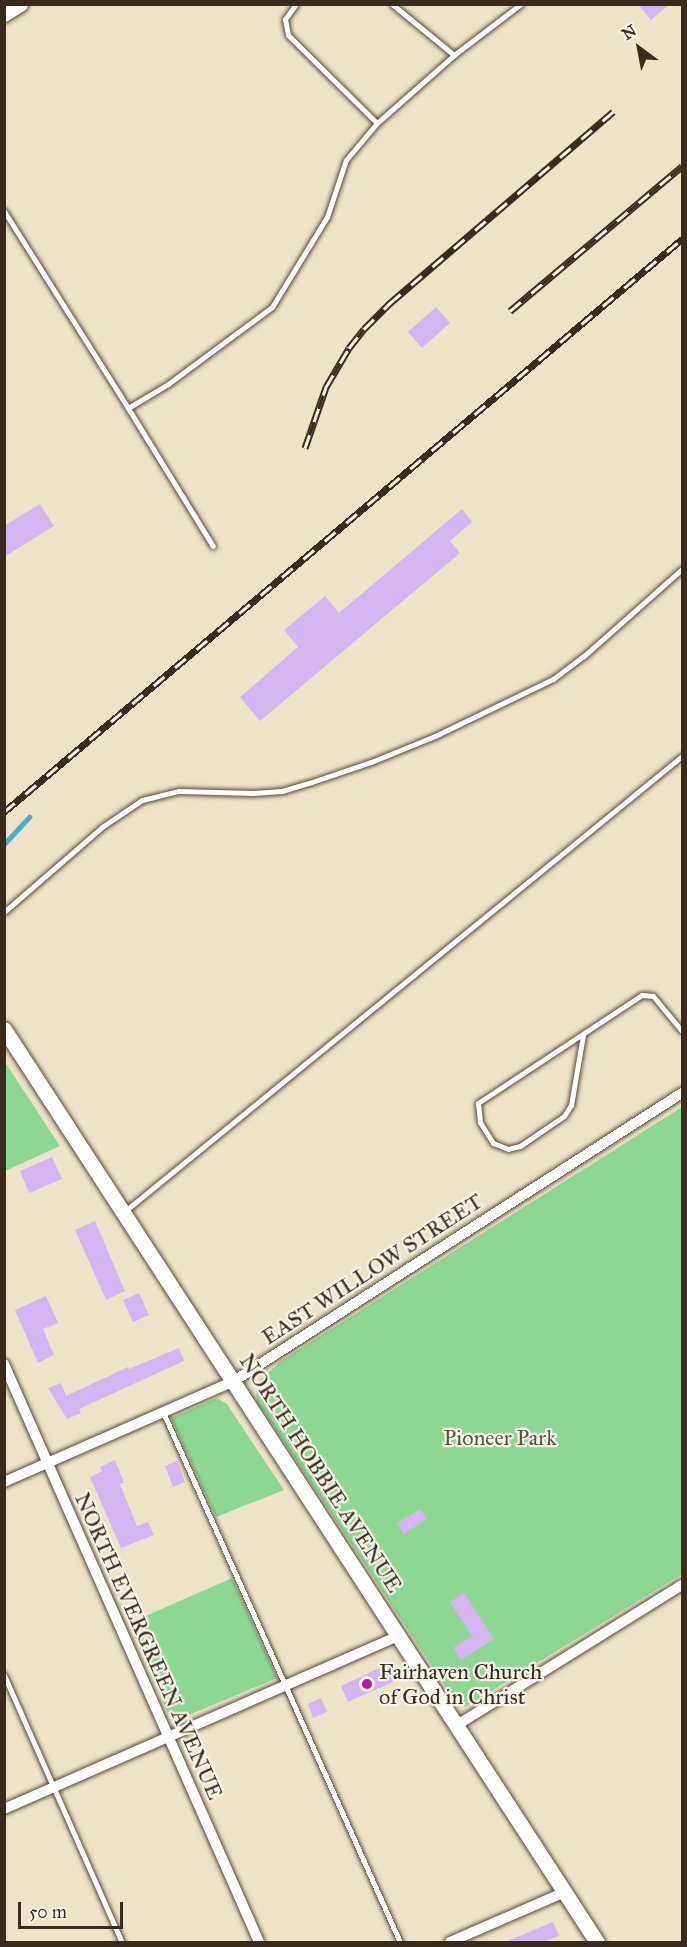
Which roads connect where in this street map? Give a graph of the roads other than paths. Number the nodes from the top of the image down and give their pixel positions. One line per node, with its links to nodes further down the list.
1 (20, 4): 5 (main road)
2 (296, 4): 7 (lane)
3 (392, 4): 6 (lane)
4 (521, 4): 6 (lane)
5 (4, 14)
6 (454, 55): 7 (lane)
7 (377, 123): 9 (lane)
8 (4, 211): 9 (lane)
9 (128, 408): 10 (lane)
10 (213, 546)
11 (682, 568): 13 (lane)
12 (682, 756): 18 (lane)
13 (4, 912)
14 (4, 1029): 18 (main road, NORTH HOBBIE AVENUE)
15 (682, 1031): 16 (lane)
16 (583, 1035): 16 (lane)
17 (682, 1093): 20 (street, EAST WILLOW STREET)
18 (123, 1212): 20 (main road, NORTH HOBBIE AVENUE)
19 (4, 1364): 22 (street, NORTH EVERGREEN AVENUE)
20 (234, 1381): 21 (street, EAST WILLOW STREET); 25 (main road, NORTH HOBBIE AVENUE)
21 (164, 1412): 22 (street, EAST WILLOW STREET); 27 (lane)
22 (48, 1463): 23 (street, EAST WILLOW STREET); 29 (street, NORTH EVERGREEN AVENUE)
23 (4, 1482)
24 (682, 1585): 28 (street)
25 (399, 1635): 27 (street); 28 (main road, NORTH HOBBIE AVENUE)
26 (4, 1675): 30 (lane)
27 (285, 1685): 29 (street); 35 (lane)
28 (457, 1725): 32 (main road, NORTH HOBBIE AVENUE)
29 (168, 1737): 30 (street); 34 (street, NORTH EVERGREEN AVENUE)
30 (54, 1787): 31 (street); 33 (lane)
31 (4, 1809)
32 (565, 1892): 36 (street); 37 (main road, NORTH HOBBIE AVENUE)
33 (122, 1942)
34 (259, 1942)
35 (400, 1942)
36 (450, 1942)
37 (597, 1942)

